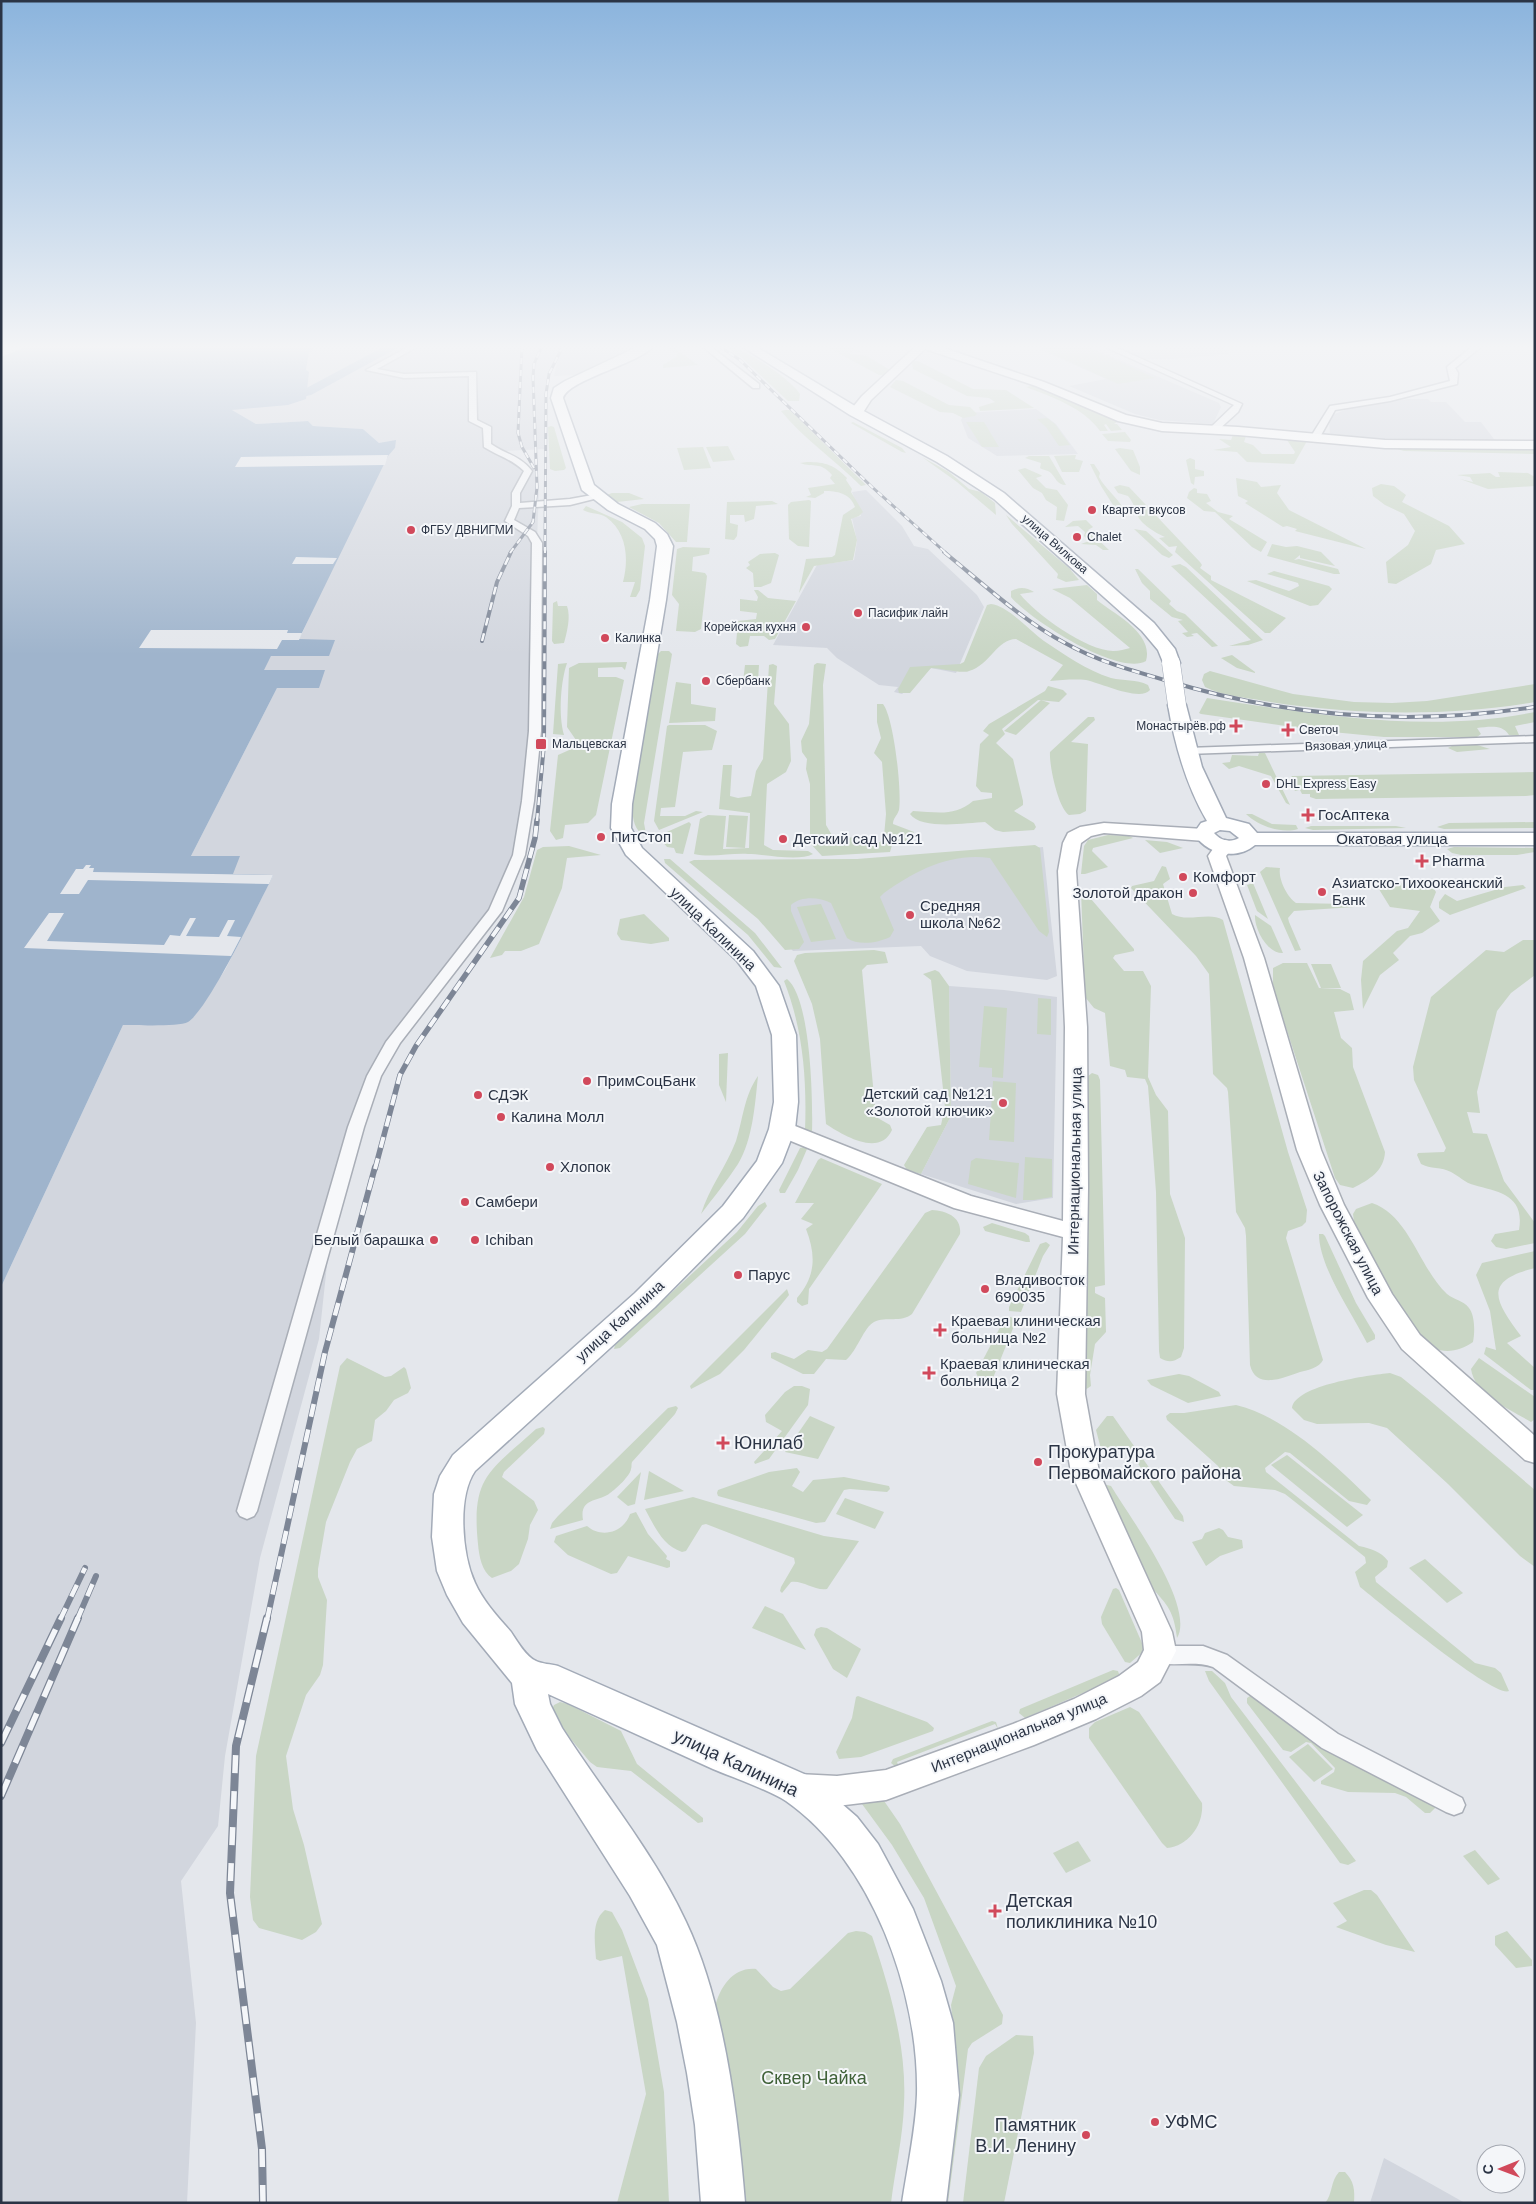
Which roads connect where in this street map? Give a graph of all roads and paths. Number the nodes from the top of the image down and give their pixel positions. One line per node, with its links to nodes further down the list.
1 (493, 449): 5 (street)
2 (573, 449): 4 (main road, улица Калинина)
3 (925, 449): 7 (main road, улица Вилкова, bridge)
4 (598, 497): 5 (street); 10 (main road, улица Калинина)
5 (516, 506): 13 (street)
6 (1535, 739): 7 (street, Вязовая улица)
7 (1187, 751): 8 (main road, улица Вилкова)
8 (1216, 835): 9 (main road, Окатовая улица); 11 (main road, Интернациональная улица); 12 (main road, Запорожская улица)
9 (1535, 839)
10 (782, 1129): 11 (main road); 15 (main road, улица Калинина)
11 (1074, 1232): 14 (main road, Интернациональная улица)
12 (1535, 1452)
13 (247, 1511)
14 (1158, 1655): 16 (main road, Интернациональная улица); 17 (street)
15 (531, 1676): 16 (main road, улица Калинина); 18 (main road)
16 (798, 1789): 19 (main road, улица Калинина)
17 (1454, 1805)
18 (724, 2203)
19 (924, 2203)

